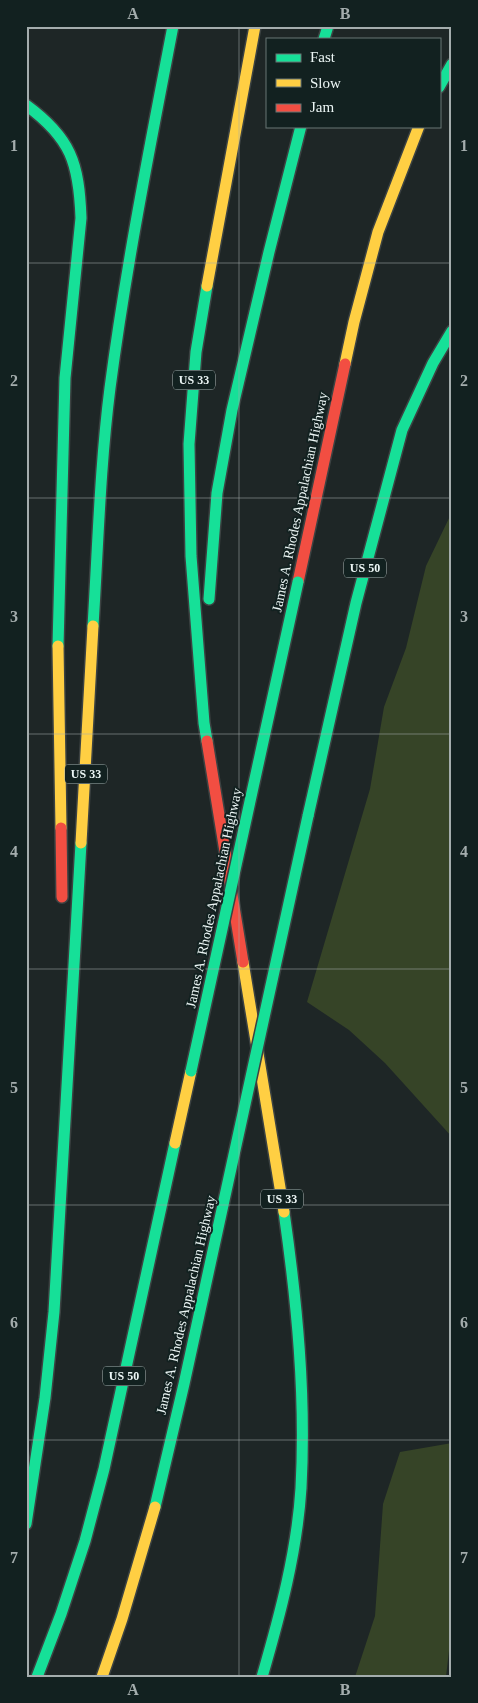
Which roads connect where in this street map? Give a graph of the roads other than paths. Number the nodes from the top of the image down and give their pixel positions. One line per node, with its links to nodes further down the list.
1 (256, 26): 13 (highway, US 33)
2 (328, 26): 4 (highway)
3 (173, 27): 16 (highway, US 33)
4 (324, 38)
5 (452, 64): 6 (highway)
6 (440, 85)
7 (26, 105): 14 (highway)
8 (300, 128): 11 (highway)
9 (419, 128): 18 (highway, James A. Rhodes Appalachian Highway / US 50, bridge)
10 (452, 331): 19 (highway, James A. Rhodes Appalachian Highway / US 50, bridge)
11 (209, 607)
12 (208, 627): 13 (highway)
13 (204, 723): 20 (highway, US 33)
14 (62, 911)
15 (63, 951): 16 (highway)
16 (66, 1118): 17 (highway, US 33)
17 (26, 1524)
18 (37, 1677)
19 (102, 1677)
20 (262, 1677)

